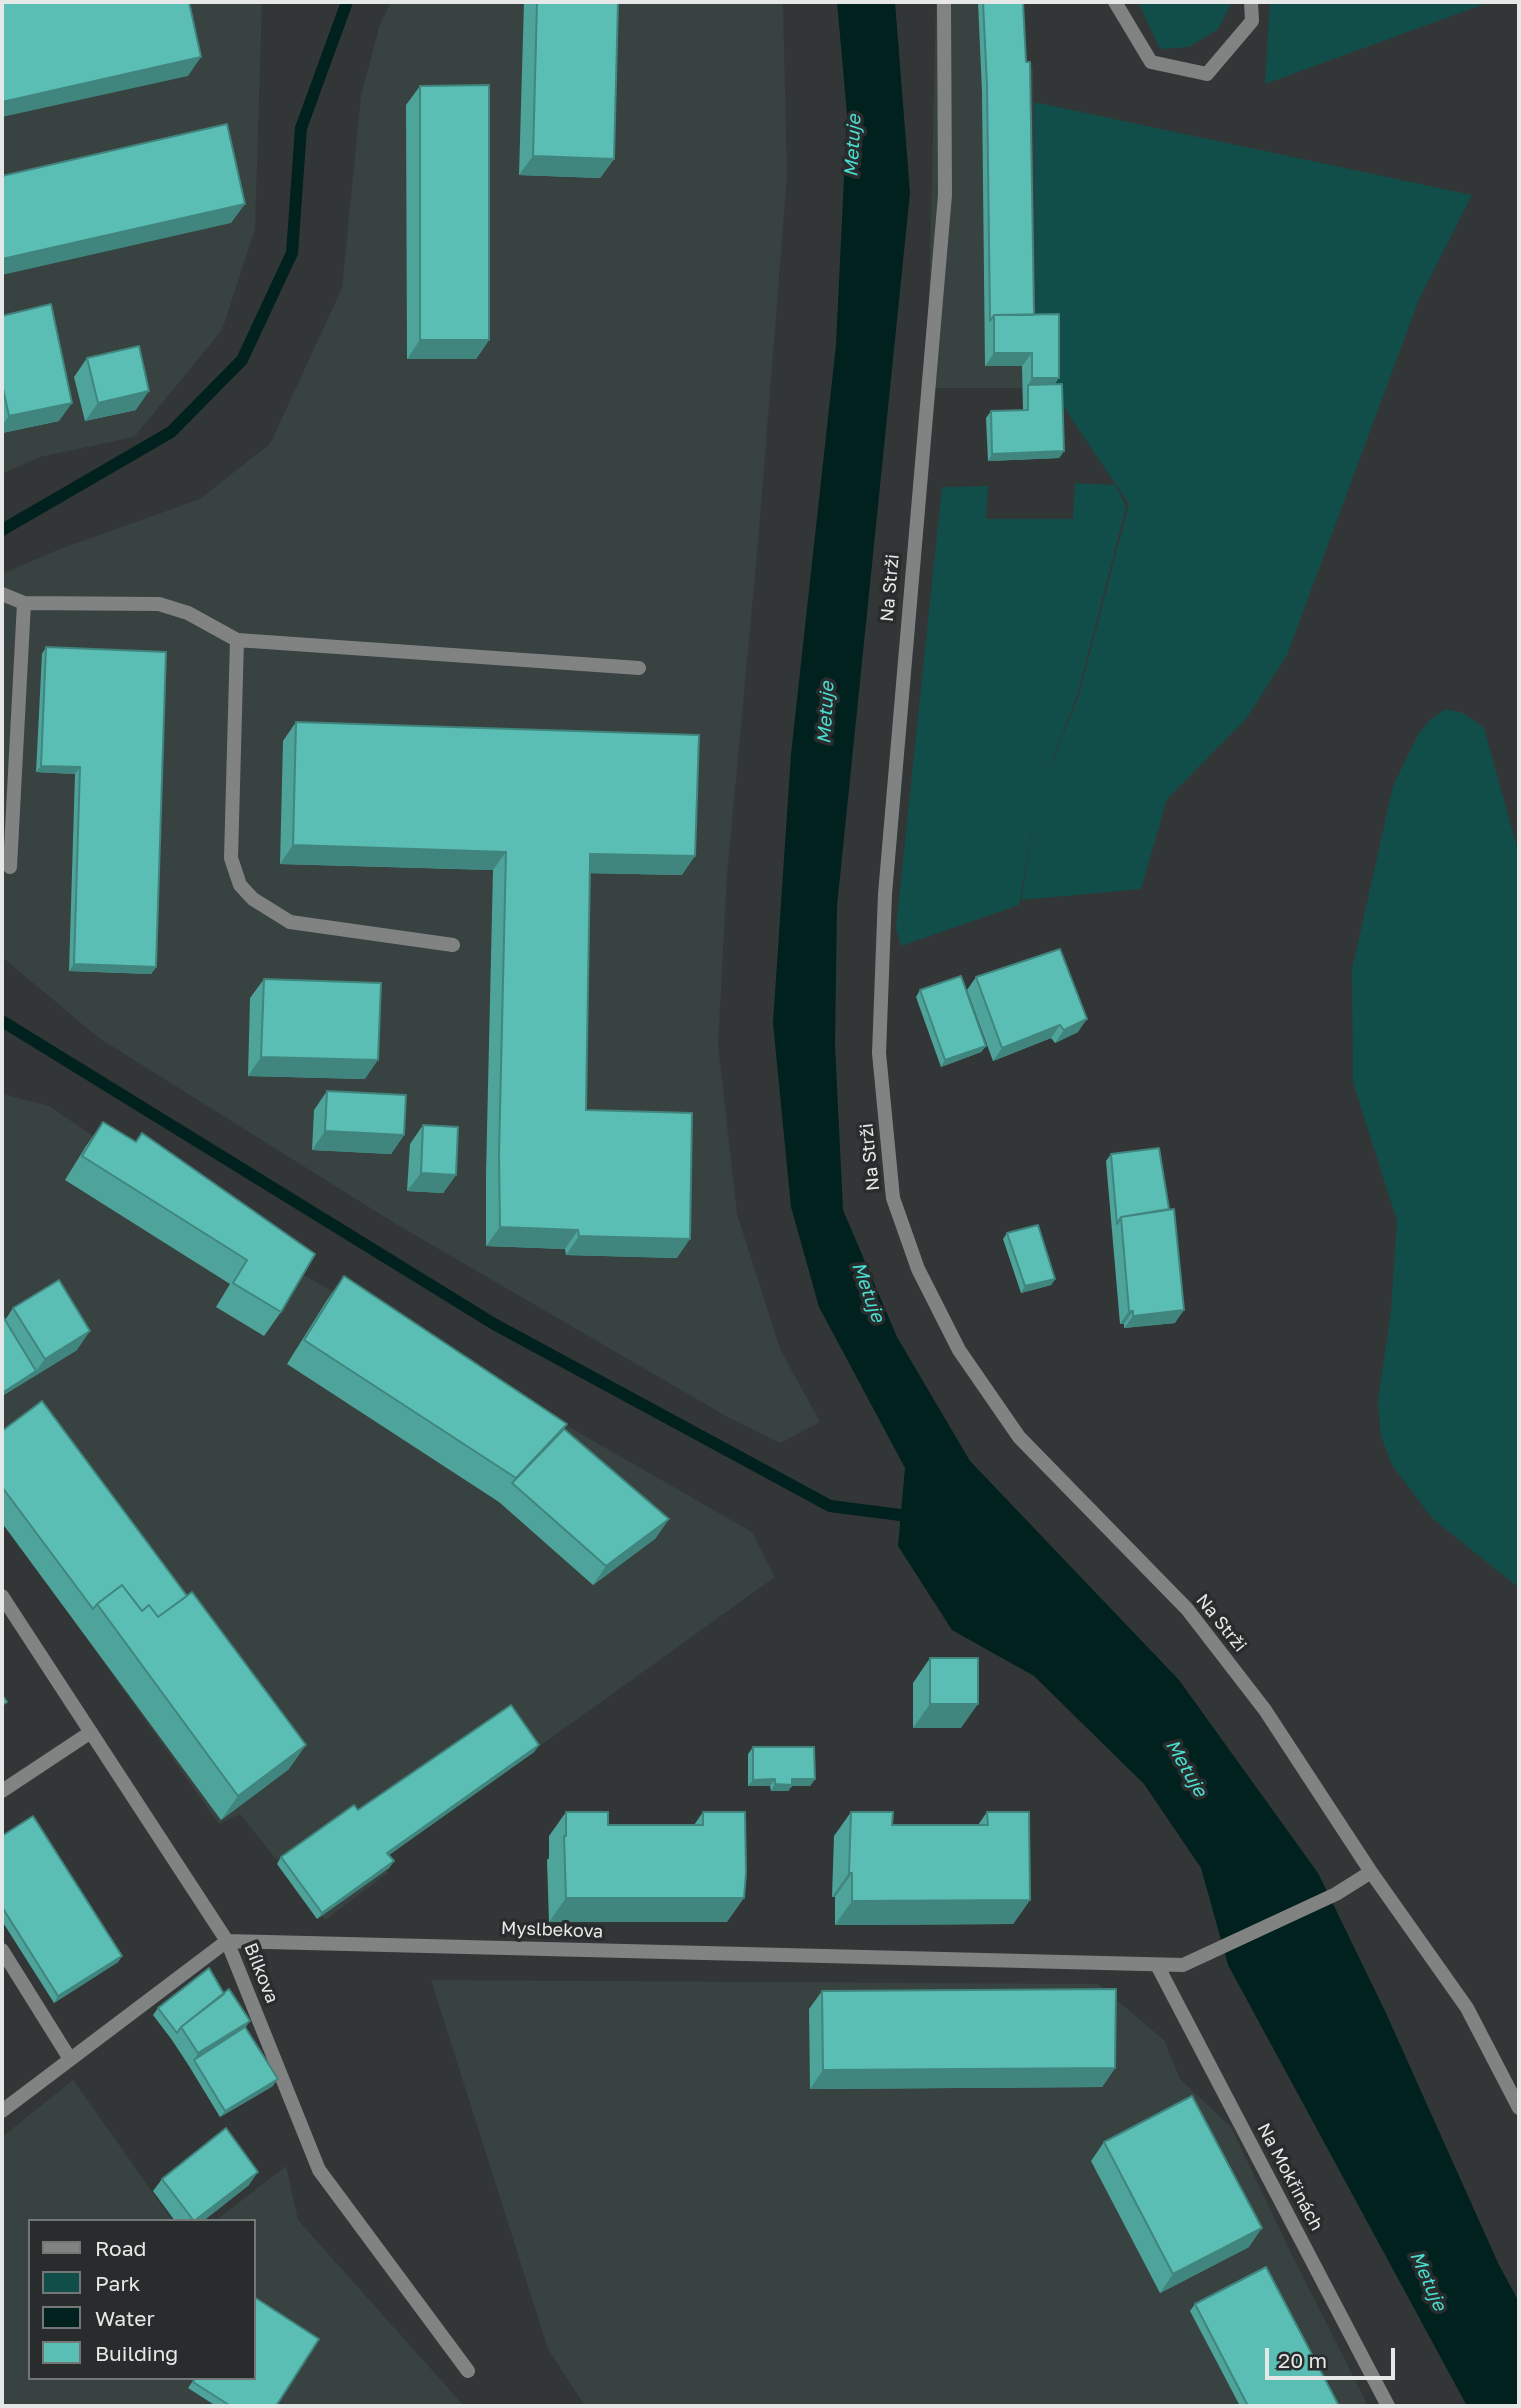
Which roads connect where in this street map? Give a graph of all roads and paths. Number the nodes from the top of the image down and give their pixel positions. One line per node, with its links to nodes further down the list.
1 (944, 2): 13 (street, Na Strži)
2 (1115, 2): 3 (street)
3 (1251, 2)
4 (3, 595): 5 (street)
5 (24, 603): 6 (street); 8 (street)
6 (237, 640): 7 (street); 9 (street)
7 (639, 668)
8 (10, 867)
9 (453, 945)
10 (2, 1596): 11 (street, Bílkova)
11 (91, 1732): 12 (street); 14 (street, Bílkova)
12 (2, 1791)
13 (1371, 1872): 16 (street, Myslbekova); 18 (street, Na Strži)
14 (227, 1941): 16 (street, Myslbekova); 17 (street); 20 (street, Bílkova)
15 (2, 1950): 17 (street)
16 (1157, 1965): 21 (street, Na Mokřinách)
17 (70, 2059): 19 (street)
18 (1519, 2108)
19 (2, 2111)
20 (468, 2371)
21 (1388, 2406)

